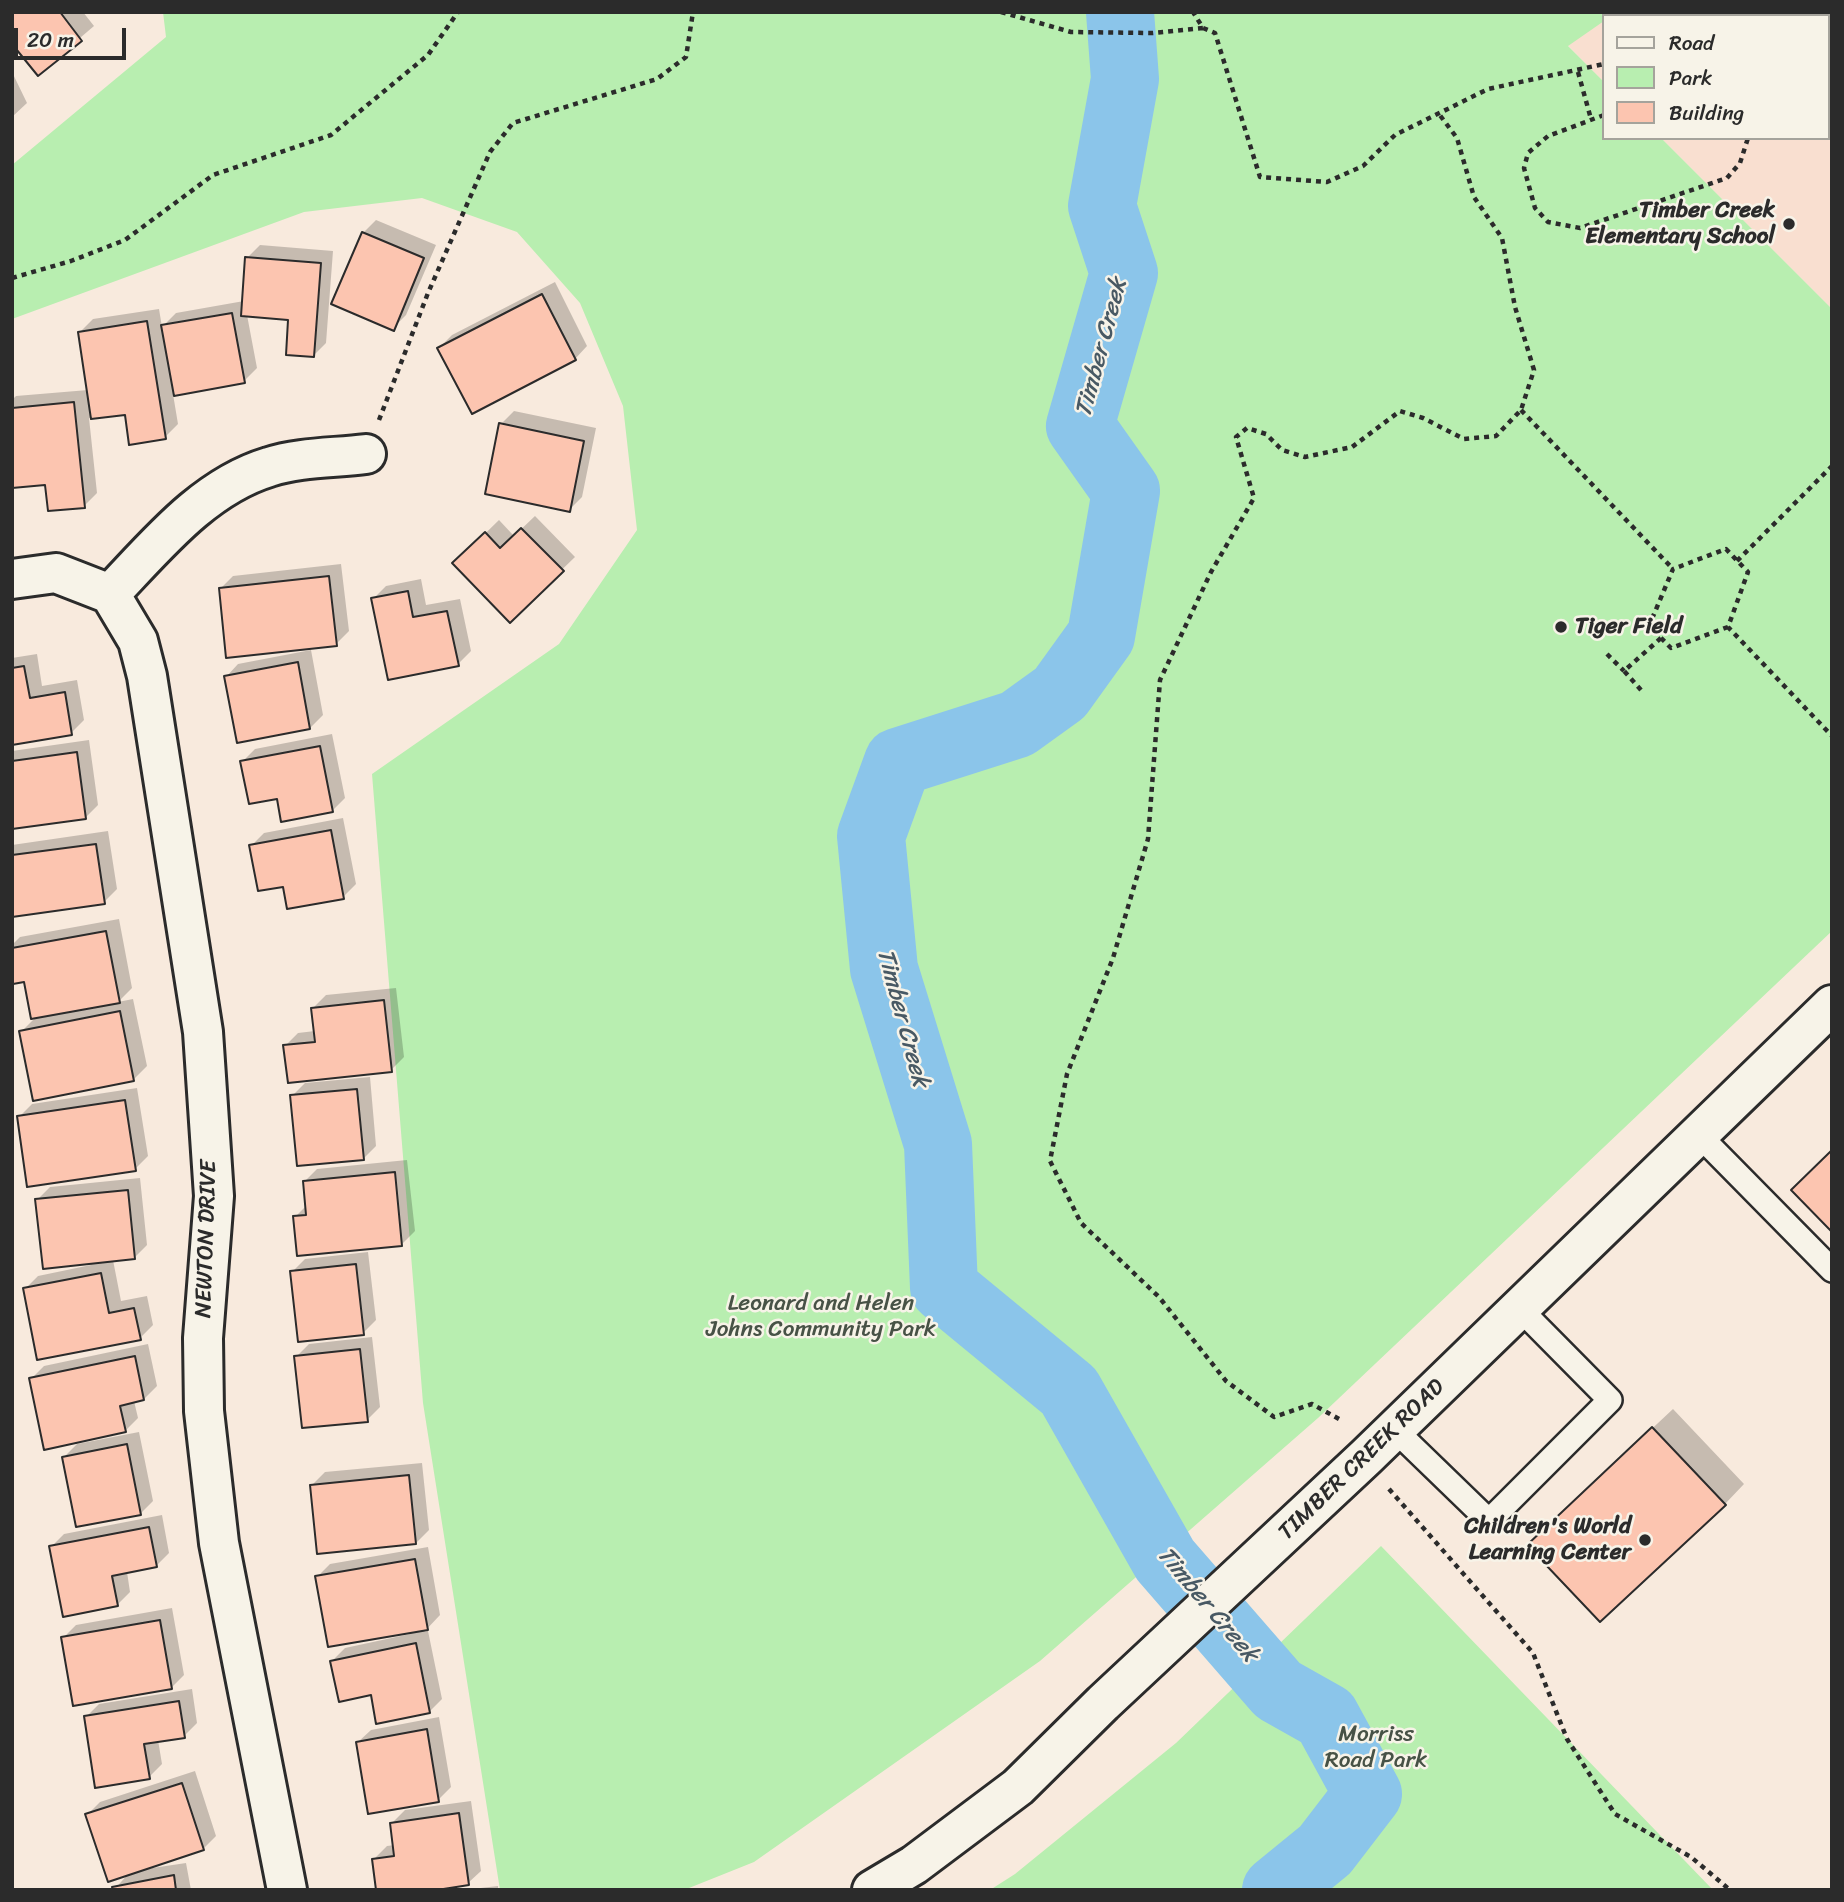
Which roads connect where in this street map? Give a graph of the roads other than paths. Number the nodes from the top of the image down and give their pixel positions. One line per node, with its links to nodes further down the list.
1 (366, 454): 3 (street)
2 (12, 579): 3 (street)
3 (110, 594): 9 (street, NEWTON DRIVE)
4 (1832, 1005): 5 (street, TIMBER CREEK ROAD)
5 (1698, 1134): 6 (lane); 7 (street, TIMBER CREEK ROAD)
6 (1832, 1270)
7 (1519, 1308): 8 (street, TIMBER CREEK ROAD); 8 (lane)
8 (1394, 1429): 10 (street, TIMBER CREEK ROAD)
9 (286, 1890)
10 (872, 1890)

